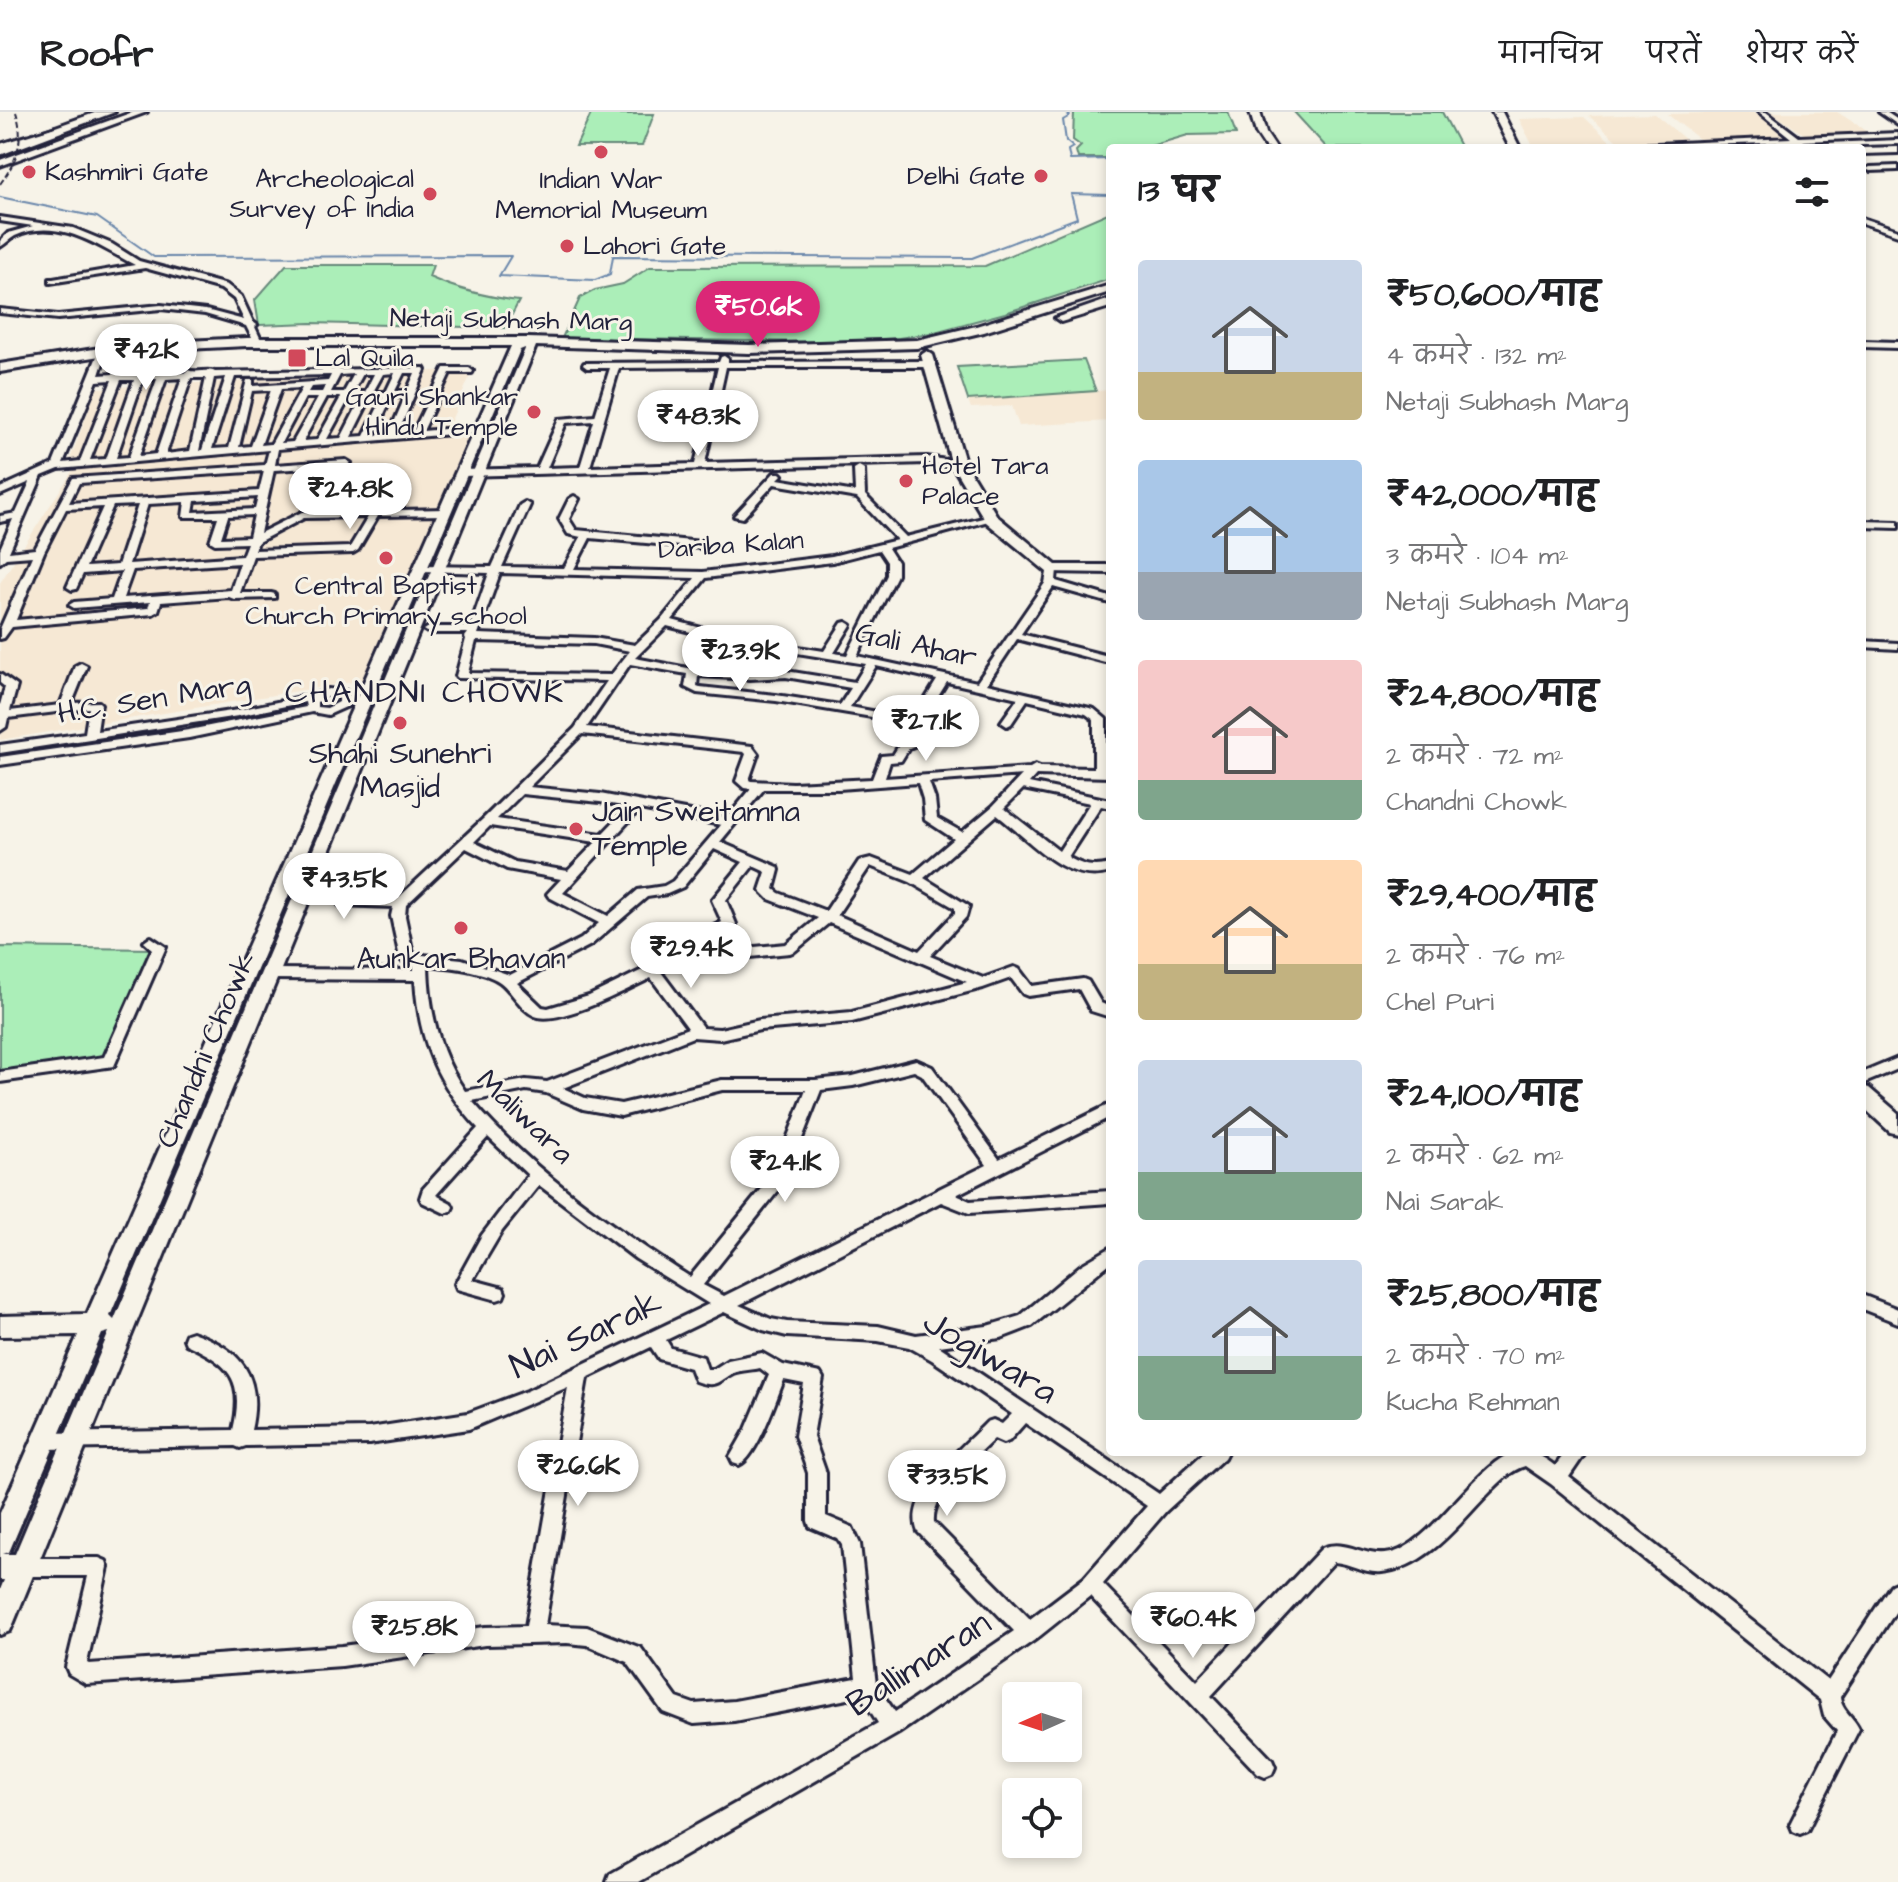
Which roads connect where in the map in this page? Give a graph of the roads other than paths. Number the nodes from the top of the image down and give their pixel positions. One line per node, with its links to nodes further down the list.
1 (109, 112): 10 (highway)
2 (124, 112): 10 (street)
3 (142, 112): 10 (street)
4 (1255, 112): 15 (street)
5 (1497, 112): 16 (street)
6 (1762, 112): 13 (street)
7 (1882, 112): 8 (street)
8 (1896, 120)
9 (1248, 134): 14 (street)
10 (61, 135): 19 (street); 19 (highway); 22 (street)
11 (1898, 135): 12 (street)
12 (1875, 136): 13 (street); 20 (street)
13 (1798, 140): 17 (street); 18 (street)
14 (1254, 144)
15 (1269, 144)
16 (1513, 144)
17 (1705, 144)
18 (1802, 144)
19 (0, 149)
20 (1897, 152): 21 (street)
21 (1866, 154)
22 (0, 160)
23 (1898, 168): 24 (street)
24 (1870, 169)
25 (0, 219): 27 (street)
26 (1866, 221): 28 (street)
27 (48, 225): 29 (street); 30 (street)
28 (1898, 233)
29 (0, 245)
30 (145, 266): 31 (street); 35 (street)
31 (53, 281)
32 (1106, 289): 39 (street, Netaji Subhash Marg)
33 (1106, 304): 41 (street, Netaji Subhash Marg)
34 (0, 311): 35 (street)
35 (253, 325): 36 (street)
36 (258, 342): 39 (street, Netaji Subhash Marg); 45 (street, Netaji Subhash Marg)
37 (1866, 344): 38 (street)
38 (1898, 345)
39 (525, 346): 40 (street, Netaji Subhash Marg); 42 (street, Netaji Subhash Marg); 70 (street, Chandni Chowk)
40 (102, 354): 45 (street, Netaji Subhash Marg); 58 (street)
41 (928, 359): 42 (street, Netaji Subhash Marg); 88 (street)
42 (723, 362): 44 (street); 90 (street)
43 (587, 365): 44 (street)
44 (615, 365): 69 (street)
45 (0, 370)
46 (380, 370): 47 (street); 49 (street); 65 (street)
47 (401, 370): 66 (street); 67 (street)
48 (338, 371): 49 (street); 53 (street); 59 (street)
49 (360, 371): 64 (street)
50 (469, 371): 71 (street)
51 (188, 373): 52 (street); 56 (street); 82 (street)
52 (211, 373): 55 (street); 81 (street)
53 (253, 374): 55 (street); 62 (street)
54 (140, 375): 56 (street); 57 (street); 84 (street)
55 (231, 375): 80 (street)
56 (163, 376): 83 (street)
57 (118, 377): 58 (street); 87 (street)
58 (94, 378): 89 (street)
59 (331, 383): 60 (street); 63 (street)
60 (308, 384): 61 (street); 68 (street)
61 (277, 387): 62 (street); 78 (street)
62 (248, 389): 79 (street)
63 (325, 394): 64 (street); 68 (street); 76 (street)
64 (347, 394): 65 (street); 75 (street)
65 (369, 394): 66 (street); 74 (street)
66 (390, 394): 67 (street); 73 (street)
67 (412, 394): 72 (street)
68 (303, 395): 77 (street)
69 (601, 418): 93 (street); 94 (street)
70 (490, 428): 71 (street); 96 (street, Chandni Chowk)
71 (417, 434): 72 (street)
72 (392, 437): 73 (street)
73 (367, 439): 74 (street)
74 (344, 441): 75 (street)
75 (320, 443): 76 (street)
76 (296, 445): 77 (street)
77 (274, 447): 78 (street); 91 (street)
78 (255, 449): 79 (street)
79 (233, 451): 80 (street)
80 (206, 453): 81 (street)
81 (194, 454): 82 (street)
82 (160, 457): 83 (street)
83 (133, 459): 84 (street)
84 (110, 462): 87 (street)
85 (346, 463): 91 (street)
86 (940, 463): 88 (street); 90 (street); 92 (street)
87 (84, 464): 89 (street)
88 (959, 465): 114 (street)
89 (57, 466): 95 (street)
90 (699, 467): 93 (street)
91 (270, 468): 99 (street); 106 (street)
92 (859, 469): 97 (street); 100 (street)
93 (584, 470): 94 (street)
94 (540, 472): 96 (street)
95 (38, 475): 98 (street); 111 (street)
96 (469, 476): 97 (street); 108 (street, Chandni Chowk); 126 (street, Chandni Chowk)
97 (776, 476): 100 (street); 112 (street)
98 (0, 492)
99 (264, 494): 101 (street); 107 (street)
100 (860, 496): 118 (street)
101 (191, 499): 103 (street); 110 (street)
102 (574, 499): 117 (street)
103 (144, 502): 104 (street); 125 (street)
104 (109, 504): 106 (street); 130 (street)
105 (525, 505): 127 (street)
106 (65, 506): 122 (street)
107 (260, 512): 110 (street); 119 (street)
108 (446, 512): 109 (street); 126 (street, Chandni Chowk)
109 (375, 513): 119 (street); 123 (street)
110 (224, 514): 119 (street)
111 (20, 515): 113 (street); 124 (street)
112 (739, 516)
113 (0, 519)
114 (991, 519): 118 (street, Dariba Kalan); 132 (street)
115 (1866, 524): 116 (street)
116 (1898, 525)
117 (587, 535): 120 (street); 128 (street)
118 (902, 539): 121 (street, Dariba Kalan)
119 (253, 540): 123 (street)
120 (702, 545)
121 (881, 545): 131 (street, Dariba Kalan); 151 (street)
122 (39, 552): 124 (street); 141 (street)
123 (247, 556): 125 (street); 134 (street)
124 (1, 557)
125 (126, 568): 130 (street); 138 (street)
126 (430, 568): 127 (street, Dariba Kalan); 162 (street, Chandni Chowk); 164 (street, Chandni Chowk)
127 (495, 569): 128 (street, Dariba Kalan); 144 (street)
128 (569, 569): 131 (street, Dariba Kalan)
129 (1106, 569): 132 (street)
130 (79, 571): 133 (street)
131 (703, 575): 140 (street)
132 (1051, 576): 137 (street); 146 (street)
133 (72, 587)
134 (234, 593): 135 (street); 136 (street)
135 (271, 596)
136 (157, 598): 138 (street); 141 (street)
137 (1106, 598)
138 (117, 600): 139 (street)
139 (74, 605)
140 (665, 622): 149 (street); 150 (street, Gali Ahar)
141 (9, 624): 145 (street)
142 (846, 625): 150 (street)
143 (429, 630): 144 (street)
144 (471, 633): 149 (street); 159 (street)
145 (0, 636)
146 (1018, 636): 152 (street); 160 (street)
147 (1866, 644): 148 (street)
148 (1898, 646)
149 (637, 649): 153 (street)
150 (828, 654): 151 (street, Gali Ahar)
151 (851, 658): 154 (street, Gali Ahar)
152 (1106, 659)
153 (627, 660): 156 (street); 159 (street)
154 (873, 662): 158 (street, Gali Ahar); 161 (street)
155 (81, 666): 167 (street)
156 (693, 672): 161 (street); 168 (street)
157 (0, 677): 170 (street)
158 (945, 677): 160 (street, Gali Ahar); 166 (street)
159 (616, 678): 173 (street)
160 (981, 685): 163 (street, Gali Ahar)
161 (858, 686): 168 (street)
162 (386, 696): 164 (street); 196 (street, Chandni Chowk)
163 (1024, 697): 171 (street); 179 (street, Gali Ahar)
164 (356, 698): 165 (street); 165 (street); 234 (street, Chandni Chowk)
165 (313, 703): 174 (street, H.C. Sen Marg); 175 (street, H.C. Sen Marg)
166 (927, 706)
167 (65, 707): 170 (street); 174 (street)
168 (843, 709): 169 (street)
169 (884, 716)
170 (1, 721)
171 (1007, 722)
172 (925, 723): 181 (street)
173 (579, 730): 182 (street); 184 (street)
174 (90, 736): 175 (street, H.C. Sen Marg)
175 (67, 745): 176 (street, H.C. Sen Marg); 177 (street, H.C. Sen Marg)
176 (0, 749)
177 (0, 761)
178 (1035, 769): 179 (street); 180 (street); 183 (street)
179 (1105, 772)
180 (923, 781): 181 (street); 190 (street)
181 (877, 783): 182 (street)
182 (761, 785): 189 (street)
183 (1022, 785): 185 (street); 187 (street)
184 (518, 790): 186 (street); 188 (street)
185 (1104, 803): 194 (street)
186 (638, 804): 189 (street); 191 (street)
187 (997, 809): 190 (street); 194 (street)
188 (487, 822): 191 (street); 192 (street)
189 (728, 822): 193 (street)
190 (960, 837): 199 (street)
191 (606, 839): 198 (street)
192 (464, 842): 198 (street); 200 (street)
193 (713, 844): 195 (street); 202 (street)
194 (1060, 859): 197 (street)
195 (751, 860): 201 (street); 204 (street)
196 (313, 870): 200 (street); 208 (street, Chandni Chowk)
197 (1106, 872)
198 (571, 876): 202 (street)
199 (915, 879): 201 (street); 205 (street)
200 (400, 903): 206 (street, Maliwara)
201 (830, 915): 204 (street); 205 (street)
202 (610, 923): 209 (street)
203 (151, 942): 214 (street)
204 (718, 954): 207 (street)
205 (920, 958): 210 (street)
206 (421, 967): 208 (street); 209 (street); 218 (street, Maliwara)
207 (654, 972): 209 (street); 212 (street)
208 (270, 974): 235 (street, Chandni Chowk)
209 (510, 981)
210 (983, 983): 211 (street); 212 (street)
211 (1106, 1011)
212 (698, 1031): 217 (street)
213 (1898, 1063): 215 (street)
214 (0, 1077)
215 (1866, 1077)
216 (815, 1085): 217 (street); 223 (street); 229 (street)
217 (548, 1088): 218 (street)
218 (460, 1098): 222 (street, Maliwara)
219 (1866, 1098): 221 (street)
220 (1106, 1113): 223 (street, Nai Sarak)
221 (1898, 1126)
222 (487, 1128): 224 (street, Maliwara); 227 (street)
223 (997, 1167): 225 (street, Nai Sarak)
224 (539, 1174): 229 (street, Maliwara); 230 (street)
225 (944, 1197): 226 (street); 232 (street, Nai Sarak)
226 (1106, 1197)
227 (445, 1207)
228 (1106, 1258): 239 (street)
229 (692, 1287): 232 (street, Maliwara)
230 (497, 1293)
231 (1866, 1304): 233 (street)
232 (721, 1306): 237 (street, Nai Sarak); 239 (street, Jogiwara)
233 (1898, 1316)
234 (94, 1324): 235 (street); 236 (street); 244 (street, Chandni Chowk)
235 (124, 1324): 245 (street, Chandni Chowk)
236 (0, 1326)
237 (654, 1337): 240 (street); 241 (street, Nai Sarak)
238 (192, 1339): 243 (street)
239 (915, 1342): 242 (street, Jogiwara)
240 (779, 1372): 248 (street); 258 (street)
241 (579, 1374): 243 (street, Nai Sarak); 257 (street)
242 (1024, 1413): 250 (street, Jogiwara); 256 (street)
243 (240, 1440): 245 (street, Nai Sarak)
244 (44, 1441): 245 (street, Nai Sarak); 251 (street, Chandni Chowk)
245 (76, 1441): 252 (street, Chandni Chowk)
246 (1214, 1456): 250 (street, Ballimaran)
247 (1574, 1456): 249 (street)
248 (739, 1457)
249 (1557, 1478): 259 (street); 260 (street)
250 (1160, 1505): 253 (street, Ballimaran)
251 (0, 1543)
252 (12, 1567): 255 (street, Chandni Chowk); 257 (street)
253 (1091, 1584): 256 (street, Ballimaran); 260 (street)
254 (1898, 1591): 259 (street)
255 (0, 1622)
256 (1029, 1632): 261 (street, Ballimaran)
257 (534, 1635): 258 (street)
258 (867, 1690): 261 (street)
259 (1830, 1695): 263 (street)
260 (1197, 1696): 262 (street)
261 (892, 1726): 264 (street, Ballimaran)
262 (1265, 1767)
263 (1800, 1824)
264 (618, 1882)

